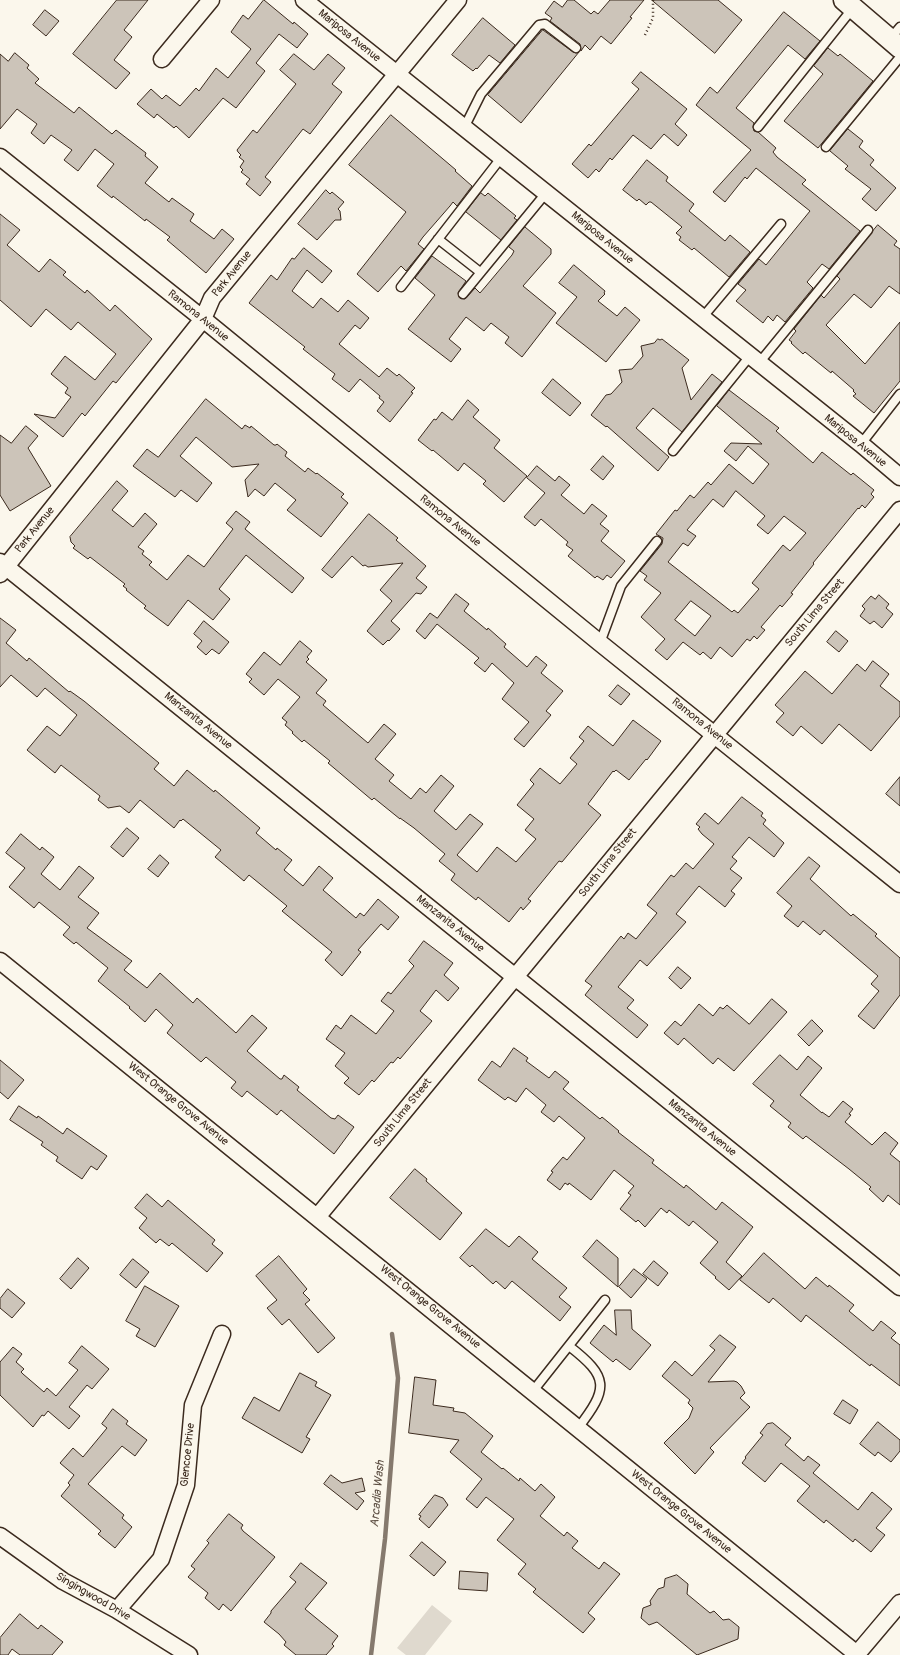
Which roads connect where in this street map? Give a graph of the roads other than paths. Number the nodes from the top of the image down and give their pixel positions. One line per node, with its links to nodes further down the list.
1 (211, 0): 8 (street)
2 (304, 0): 9 (street, Mariposa Avenue)
3 (458, 0): 9 (street, Park Avenue)
4 (849, 4): 5 (street); 10 (lane)
5 (897, 38)
6 (576, 48): 11 (lane)
7 (900, 57): 12 (lane)
8 (162, 59)
9 (397, 75): 11 (street, Mariposa Avenue); 23 (street, Park Avenue)
10 (758, 127)
11 (464, 128): 14 (street, Mariposa Avenue)
12 (826, 147)
13 (0, 157): 23 (street, Ramona Avenue)
14 (502, 158): 15 (street, Mariposa Avenue); 18 (lane)
15 (546, 194): 19 (lane); 22 (street, Mariposa Avenue)
16 (782, 224): 22 (lane)
17 (868, 230): 24 (lane)
18 (438, 239): 19 (lane); 20 (lane)
19 (480, 272): 21 (lane)
20 (401, 287)
21 (463, 294)
22 (702, 318): 24 (street, Mariposa Avenue)
23 (203, 319): 31 (street, Park Avenue); 32 (street, Ramona Avenue)
24 (754, 360): 26 (street, Mariposa Avenue); 27 (lane)
25 (900, 394): 26 (lane)
26 (861, 444): 28 (street, Mariposa Avenue)
27 (673, 451)
28 (900, 477)
29 (900, 510): 33 (street, South Lima Street)
30 (657, 541): 32 (lane)
31 (2, 567): 36 (street, Manzanita Avenue)
32 (600, 643): 33 (street, Ramona Avenue)
33 (715, 734): 34 (street, Ramona Avenue); 36 (street, South Lima Street)
34 (900, 884)
35 (0, 961): 37 (street, West Orange Grove Avenue)
36 (515, 976): 37 (street, South Lima Street); 38 (street, Manzanita Avenue)
37 (318, 1216): 42 (street, West Orange Grove Avenue)
38 (900, 1287)
39 (605, 1300): 41 (lane)
40 (222, 1334): 46 (street, Glencoe Drive)
41 (569, 1346): 42 (lane); 43 (lane)
42 (533, 1391): 43 (street, West Orange Grove Avenue)
43 (578, 1428): 48 (street, West Orange Grove Avenue)
44 (0, 1536): 46 (street, Singingwood Drive)
45 (900, 1603): 48 (street)
46 (117, 1610): 47 (street, Singingwood Drive)
47 (189, 1655)
48 (858, 1655)

